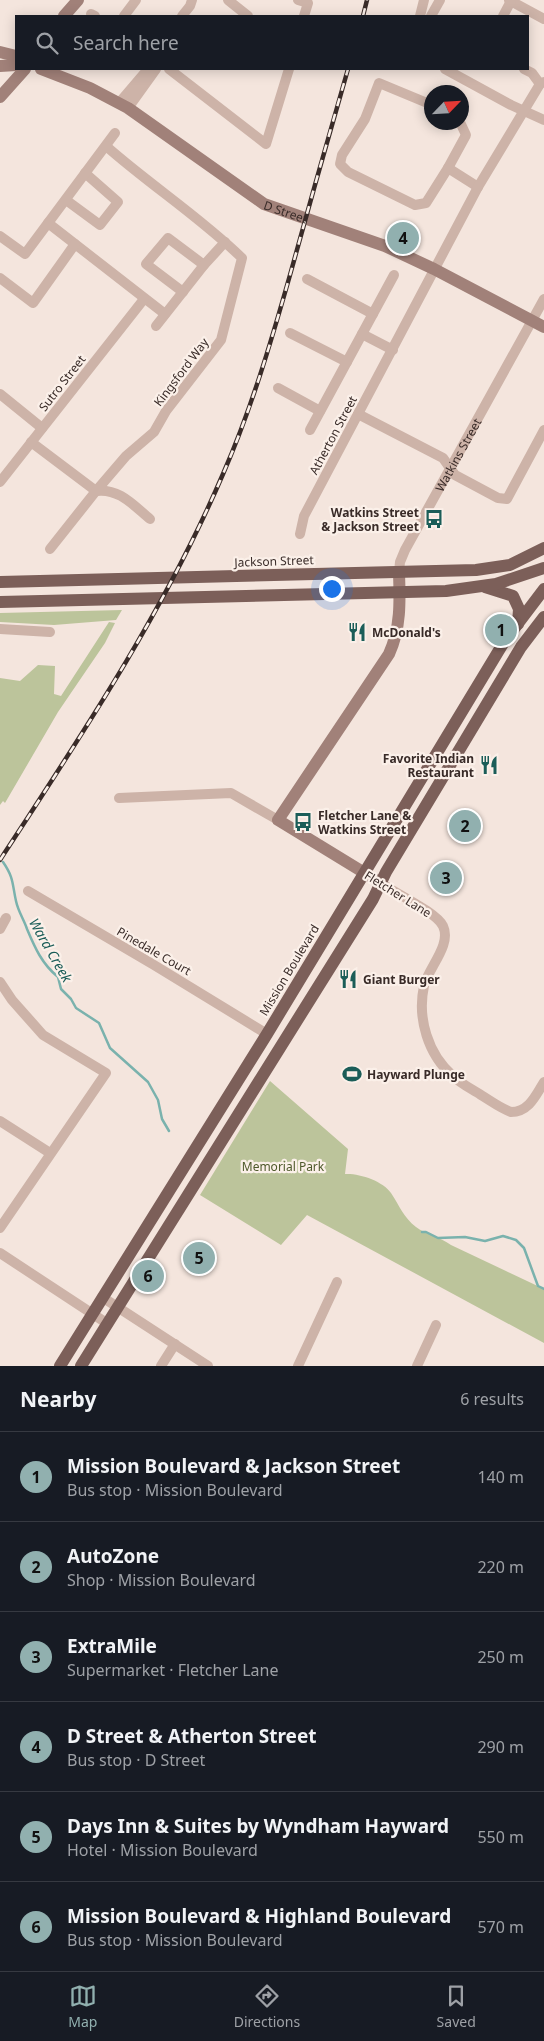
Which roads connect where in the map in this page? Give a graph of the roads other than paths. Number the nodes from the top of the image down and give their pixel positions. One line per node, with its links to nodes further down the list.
1 (78, 0): 9 (main road)
2 (136, 0): 10 (street)
3 (192, 0): 11 (street)
4 (228, 0): 12 (street)
5 (298, 0): 13 (street)
6 (424, 0): 14 (street)
7 (440, 0): 15 (street)
8 (510, 1): 16 (street); 17 (street)
9 (65, 15)
10 (125, 15)
11 (183, 15)
12 (247, 15)
13 (304, 15)
14 (420, 15)
15 (432, 15)
16 (503, 15)
17 (544, 20)
18 (0, 52): 19 (main road)
19 (15, 56)
20 (15, 65): 21 (main road)
21 (0, 66)
22 (24, 70): 31 (main road)
23 (44, 70): 33 (main road, D Street)
24 (147, 70): 33 (street)
25 (155, 70): 33 (street)
26 (170, 70): 27 (street)
27 (289, 70)
28 (447, 70): 34 (street)
29 (526, 70): 30 (street)
30 (542, 83): 34 (street, Atherton Street)
31 (0, 97)
32 (424, 101): 39 (street)
33 (124, 105): 48 (main road, D Street)
34 (525, 112): 35 (street); 41 (street, Atherton Street)
35 (544, 120)
36 (463, 130): 39 (street)
37 (115, 133): 38 (street)
38 (106, 146): 40 (street); 45 (street, Kingsford Way)
39 (448, 168): 41 (street)
40 (85, 173): 42 (street); 42 (street)
41 (478, 187): 48 (street, Atherton Street)
42 (66, 200): 43 (street)
43 (48, 223): 44 (street); 46 (street)
44 (0, 236)
45 (225, 242): 47 (street); 74 (street, Kingsford Way)
46 (75, 244): 50 (street); 53 (street)
47 (204, 264): 52 (street); 52 (street)
48 (434, 269): 57 (main road, D Street); 62 (street, Atherton Street)
49 (394, 275): 56 (street)
50 (0, 278)
51 (307, 279): 56 (street)
52 (183, 292): 55 (street)
53 (144, 299): 55 (street); 68 (street, Sutro Street)
54 (544, 299): 57 (street, Watkins Street)
55 (165, 314): 58 (street)
56 (373, 314): 61 (street)
57 (532, 321): 59 (main road, D Street); 72 (street, Watkins Street)
58 (156, 326)
59 (544, 327)
60 (290, 333): 63 (street)
61 (362, 334): 62 (street); 63 (street)
62 (392, 350): 67 (street, Atherton Street)
63 (347, 362): 66 (street)
64 (278, 388): 66 (street)
65 (0, 394): 68 (street)
66 (320, 411): 69 (street)
67 (358, 414): 72 (street); 76 (street, Atherton Street)
68 (42, 428): 71 (street, Sutro Street)
69 (310, 430)
70 (544, 430): 72 (street)
71 (31, 442): 73 (street, Sutro Street); 74 (street)
72 (449, 469): 80 (street, Watkins Street)
73 (0, 482)
74 (96, 490): 75 (street); 78 (street, Kingsford Way)
75 (150, 519)
76 (300, 534)
77 (544, 548): 80 (main road, Jackson Street)
78 (50, 550)
79 (544, 568): 82 (main road)
80 (399, 572): 81 (main road, Jackson Street); 84 (main road, Watkins Street)
81 (0, 582)
82 (482, 587): 84 (main road); 87 (main road)
83 (544, 589): 87 (main road, Mission Boulevard)
84 (400, 592): 85 (main road); 91 (main road, Watkins Street)
85 (0, 602)
86 (544, 617): 93 (main road)
87 (518, 624): 92 (main road, Mission Boulevard)
88 (0, 629): 89 (street)
89 (50, 632)
90 (119, 798): 91 (street, Fletcher Lane)
91 (278, 820): 92 (main road, Fletcher Lane)
92 (365, 873): 93 (main road, Fletcher Lane); 98 (main road, Mission Boulevard)
93 (381, 883): 99 (street, Fletcher Lane); 106 (main road)
94 (28, 891): 98 (street, Pinedale Court)
95 (6, 918): 96 (street)
96 (0, 929)
97 (0, 982): 101 (street)
98 (267, 1034): 105 (main road, Mission Boulevard)
99 (544, 1082)
100 (0, 1121): 101 (street)
101 (50, 1153): 102 (street)
102 (0, 1228)
103 (0, 1253): 107 (street)
104 (337, 1282): 115 (street)
105 (102, 1298): 106 (street); 107 (main road, Mission Boulevard)
106 (118, 1308): 108 (main road); 110 (street)
107 (93, 1313): 108 (street); 111 (main road, Mission Boulevard)
108 (108, 1324): 112 (main road)
109 (436, 1325): 116 (street)
110 (175, 1344): 113 (street); 114 (street)
111 (60, 1366)
112 (81, 1366)
113 (161, 1366)
114 (208, 1366)
115 (298, 1366)
116 (417, 1366)

